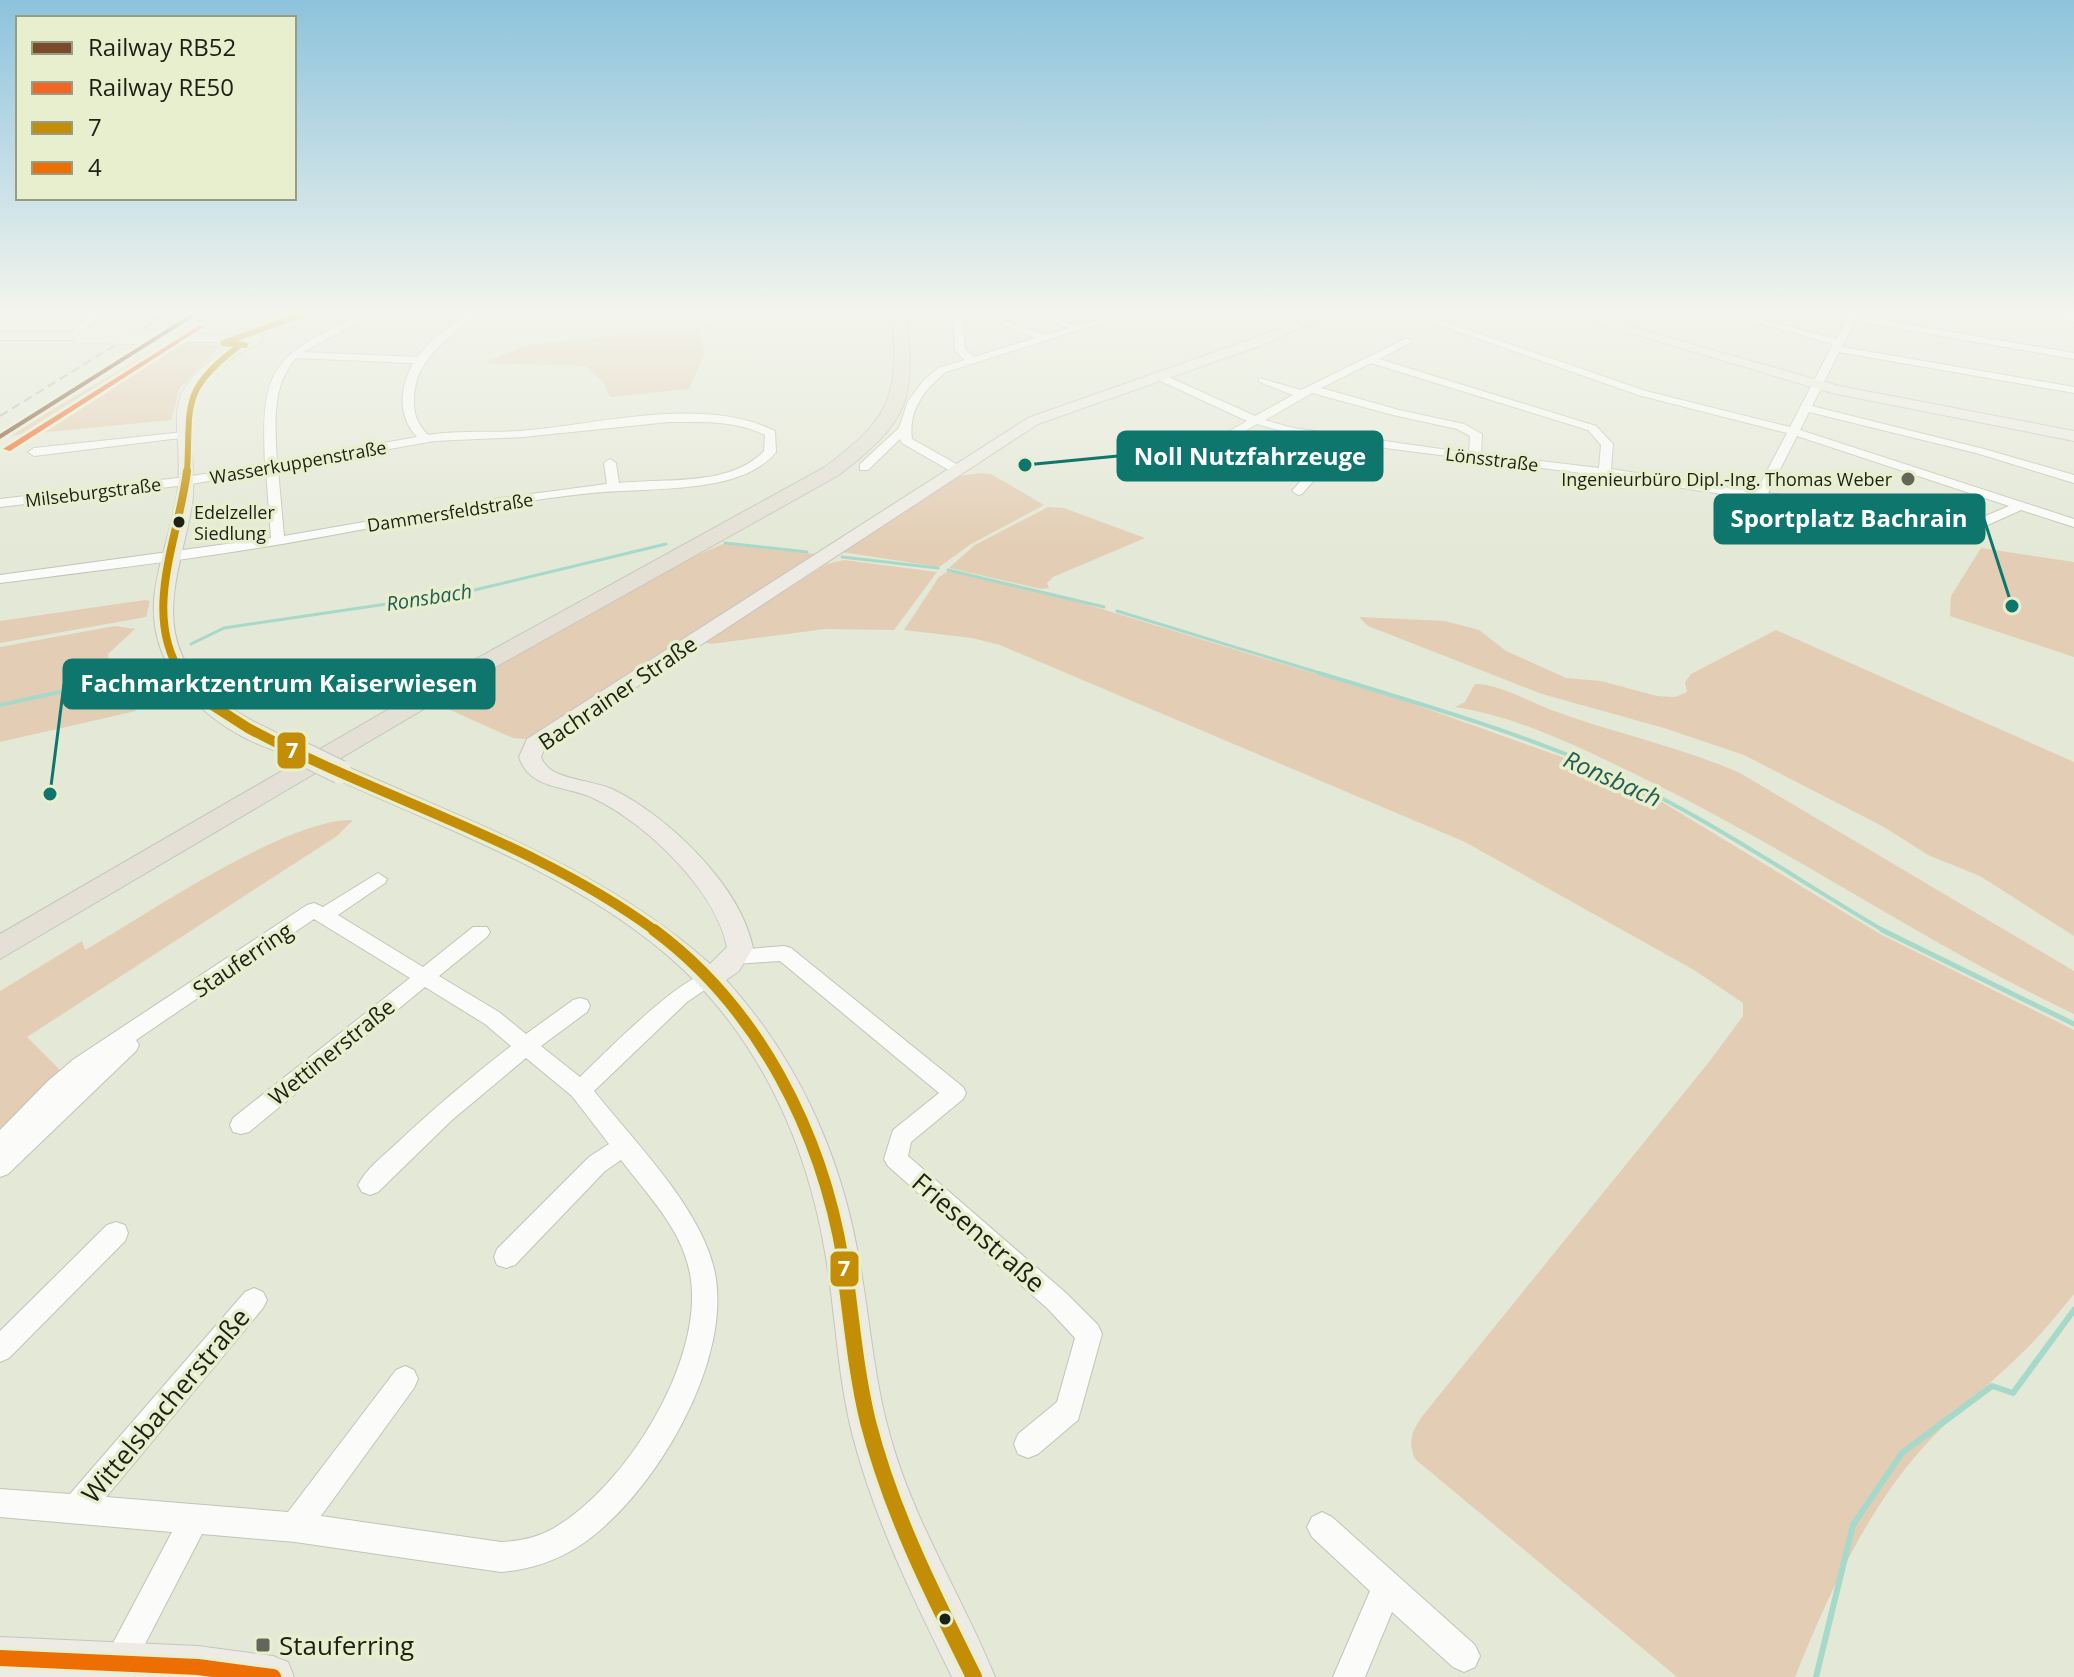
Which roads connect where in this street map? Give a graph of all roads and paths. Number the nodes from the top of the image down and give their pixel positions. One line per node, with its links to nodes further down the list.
1 (190, 392): 18 (main road)
2 (274, 392): 25 (street)
3 (408, 392): 20 (street)
4 (898, 392): 45 (highway)
5 (921, 392): 16 (street)
6 (1110, 392): 27 (main road)
7 (1193, 392): 15 (street, Lönsstraße)
8 (1306, 392): 15 (street)
9 (1307, 392): 23 (street)
10 (1476, 392): 28 (street)
11 (1640, 392): 17 (street)
12 (1815, 392): 14 (street)
13 (1854, 392): 19 (main road)
14 (1807, 408): 17 (street); 31 (street)
15 (1254, 420): 21 (street, Lönsstraße); 30 (street)
16 (903, 430): 26 (street); 27 (street)
17 (1795, 432): 35 (street); 37 (street)
18 (184, 435): 22 (street); 32 (main road)
19 (2074, 436)
20 (424, 437): 25 (street, Wasserkuppenstraße); 29 (street, Wasserkuppenstraße)
21 (1342, 440): 23 (street, Lönsstraße); 34 (street)
22 (34, 452)
23 (1475, 457): 28 (street, Lönsstraße)
24 (610, 463): 33 (street)
25 (274, 466): 32 (street, Wasserkuppenstraße); 39 (street)
26 (864, 467)
27 (956, 469): 46 (main road, Bachrainer Straße)
28 (1605, 472): 35 (street, Lönsstraße)
29 (731, 475): 33 (street, Dammersfeldstraße)
30 (1158, 476)
31 (2074, 479)
32 (186, 481): 36 (street, Milseburgstraße); 40 (main road)
33 (614, 487): 39 (street, Dammersfeldstraße)
34 (1298, 491)
35 (1760, 496): 37 (street, Lönsstraße)
36 (0, 503)
37 (2022, 505): 38 (street)
38 (2074, 523)
39 (278, 541): 40 (street, Dammersfeldstraße)
40 (170, 557): 41 (street, Dammersfeldstraße); 48 (main road, bridge)
41 (0, 579)
42 (378, 879): 43 (street, Stauferring)
43 (323, 916): 47 (street); 50 (street, Stauferring)
44 (480, 932): 47 (street)
45 (0, 948)
46 (736, 957): 48 (main road); 63 (street, Friesenstraße)
47 (421, 977): 51 (street); 53 (street, Wettinerstraße)
48 (708, 978): 52 (street); 74 (main road)
49 (580, 1006): 51 (street)
50 (162, 1015): 54 (street, Stauferring); 56 (street, Stauferring)
51 (524, 1046): 52 (street); 57 (street)
52 (580, 1090): 55 (street)
53 (241, 1125)
54 (0, 1145)
55 (625, 1145): 59 (street); 67 (street)
56 (0, 1167)
57 (370, 1185)
58 (116, 1233): 61 (street)
59 (506, 1257)
60 (254, 1300): 65 (street, Wittelsbacherstraße)
61 (0, 1349)
62 (405, 1379): 67 (street)
63 (1028, 1444)
64 (0, 1503): 65 (street)
65 (76, 1510): 66 (street)
66 (194, 1520): 67 (street); 72 (street)
67 (295, 1527)
68 (1322, 1527): 69 (street)
69 (1388, 1586): 70 (street); 75 (street)
70 (1464, 1656)
71 (0, 1658): 72 (main road)
72 (119, 1662): 73 (main road)
73 (273, 1677)
74 (974, 1677)
75 (1349, 1677)

